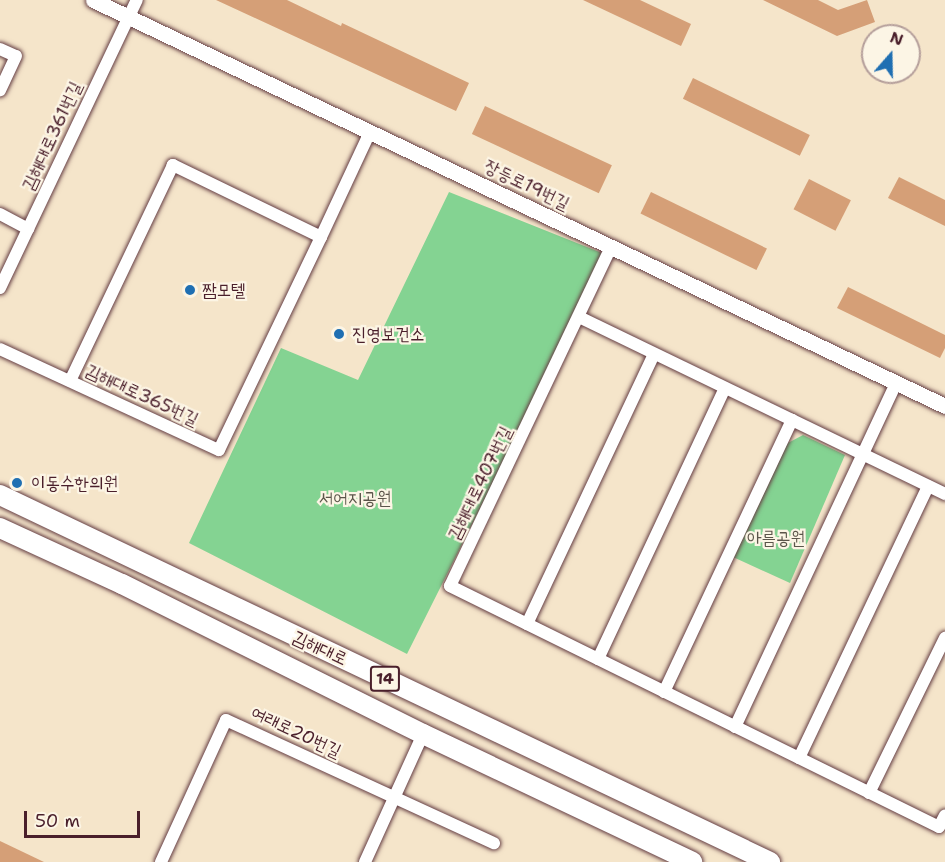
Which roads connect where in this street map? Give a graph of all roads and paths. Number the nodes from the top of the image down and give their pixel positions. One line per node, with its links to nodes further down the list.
1 (93, 0): 3 (street, 장등로19번길)
2 (137, 0): 3 (street, 김해대로361번길)
3 (129, 17): 6 (street, 장등로19번길); 8 (street, 김해대로361번길)
4 (0, 49): 5 (street)
5 (0, 90)
6 (370, 132): 9 (street, 김해대로365번길); 10 (street, 장등로19번길)
7 (0, 214): 8 (street)
8 (28, 229): 11 (street, 김해대로361번길)
9 (321, 237): 15 (street, 김해대로365번길); 15 (street, 김해대로365번길)
10 (611, 247): 12 (street, 김해대로407번길); 16 (street, 장등로19번길)
11 (0, 288)
12 (579, 317): 14 (street); 25 (street, 김해대로407번길)
13 (0, 349): 15 (street)
14 (654, 354): 17 (street); 25 (street)
15 (70, 381)
16 (896, 383): 18 (street, 장등로19번길); 20 (street)
17 (725, 388): 19 (street); 27 (street)
18 (945, 406)
19 (792, 420): 20 (street); 28 (street)
20 (863, 455): 21 (street); 29 (street)
21 (928, 486): 22 (street); 31 (street)
22 (945, 494)
23 (0, 495): 39 (main road, 김해대로 / 14)
24 (0, 528): 30 (main road, 김해대로 / 14)
25 (527, 624): 27 (street, 김해대로407번길)
26 (945, 638): 32 (street)
27 (598, 659): 28 (street, 김해대로407번길)
28 (664, 692): 29 (street, 김해대로407번길)
29 (735, 727): 31 (street, 김해대로407번길)
30 (423, 734): 33 (street); 38 (main road, 김해대로 / 14)
31 (799, 758): 32 (street, 김해대로407번길)
32 (869, 793): 34 (street, 김해대로407번길)
33 (395, 797): 35 (street); 36 (street, 여래로20번길); 37 (street)
34 (945, 815)
35 (494, 843)
36 (161, 862)
37 (365, 862)
38 (692, 862)
39 (770, 862)

